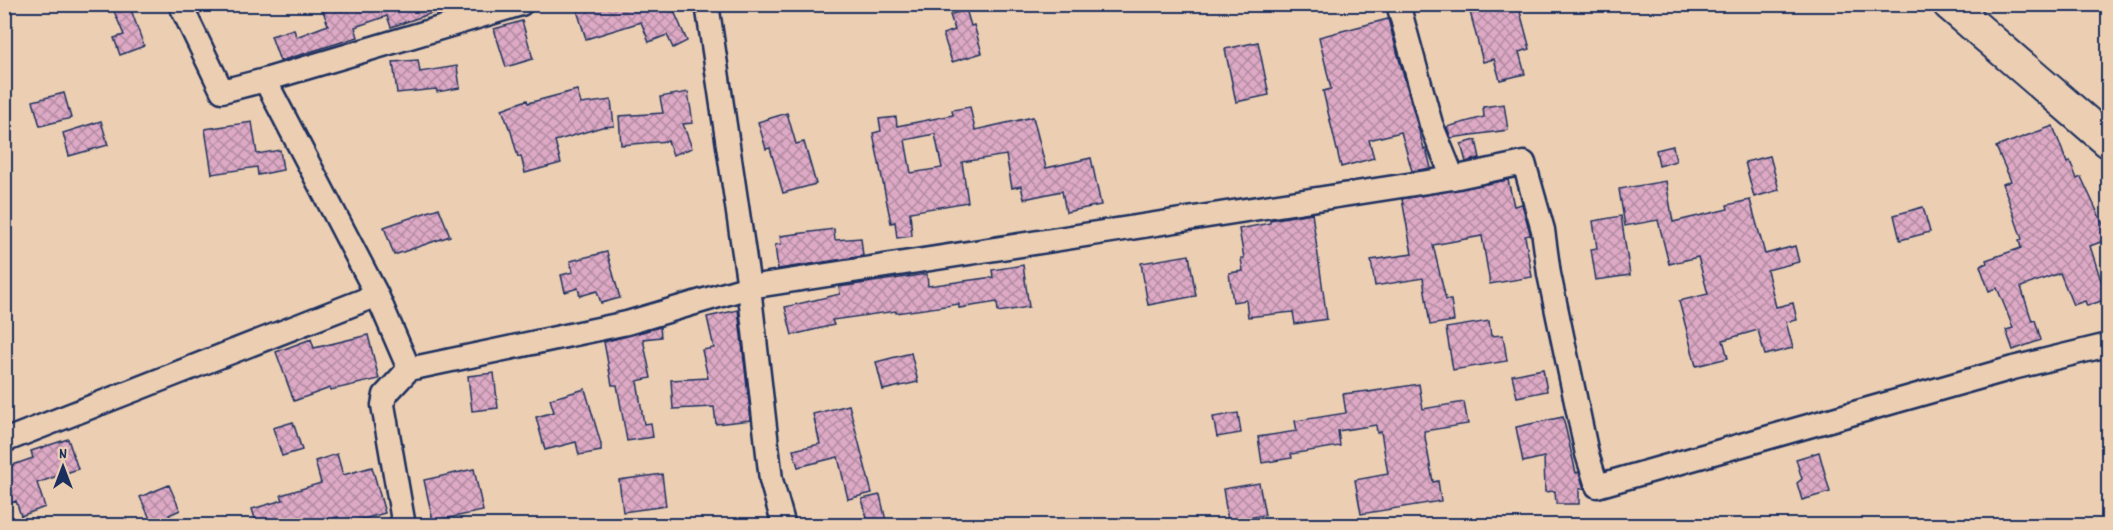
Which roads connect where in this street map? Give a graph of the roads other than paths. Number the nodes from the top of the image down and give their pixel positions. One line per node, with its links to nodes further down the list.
1 (180, 4): 6 (street)
2 (521, 4): 6 (street)
3 (707, 4): 9 (street)
4 (1398, 4): 8 (street)
5 (1949, 4): 7 (street)
6 (265, 80): 10 (street)
7 (2109, 141)
8 (1453, 178): 9 (street); 11 (street)
9 (749, 287): 12 (street); 15 (street)
10 (377, 295): 12 (street); 13 (street)
11 (2109, 345)
12 (409, 369): 14 (street)
13 (4, 441)
14 (404, 525)
15 (784, 525)

